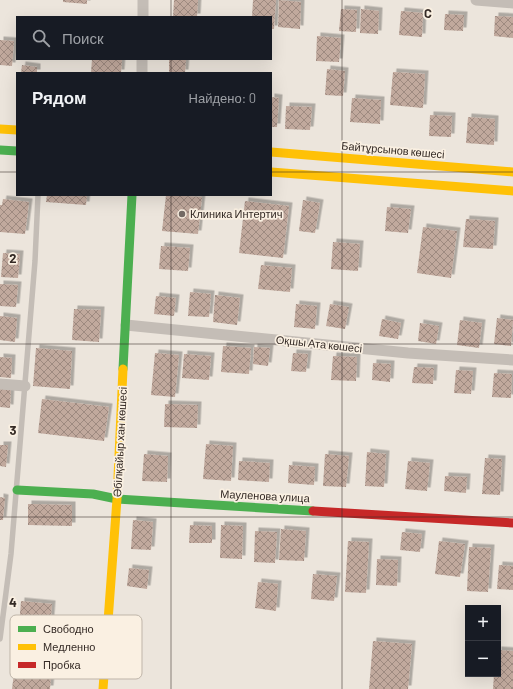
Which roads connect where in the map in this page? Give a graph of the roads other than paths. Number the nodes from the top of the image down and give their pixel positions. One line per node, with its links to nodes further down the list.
1 (143, 0): 4 (street)
2 (476, 0): 3 (street)
3 (513, 3)
4 (143, 16)
5 (142, 60): 6 (street)
6 (142, 72)
7 (0, 129): 8 (street)
8 (16, 130)
9 (0, 150): 10 (street)
10 (16, 151)
11 (272, 152): 13 (street, Байтұрсынов көшесі)
12 (272, 172): 14 (street)
13 (513, 172)
14 (513, 191)
15 (38, 196): 20 (lane)
16 (132, 196): 17 (street, Әбілқайыр хан көшесі)
17 (126, 325): 18 (street, Оқшы Ата көшесі); 22 (street, Әбілқайыр хан көшесі)
18 (513, 360)
19 (0, 384): 20 (street)
20 (25, 386): 21 (lane)
21 (16, 490): 22 (street, Мауленова улица); 25 (lane)
22 (117, 499): 23 (street, Мауленова улица); 24 (street, Әбілқайыр хан көшесі)
23 (513, 523)
24 (108, 615)
25 (0, 639)
26 (104, 679): 27 (street, Әбілқайыр хан көшесі)
27 (103, 689)

